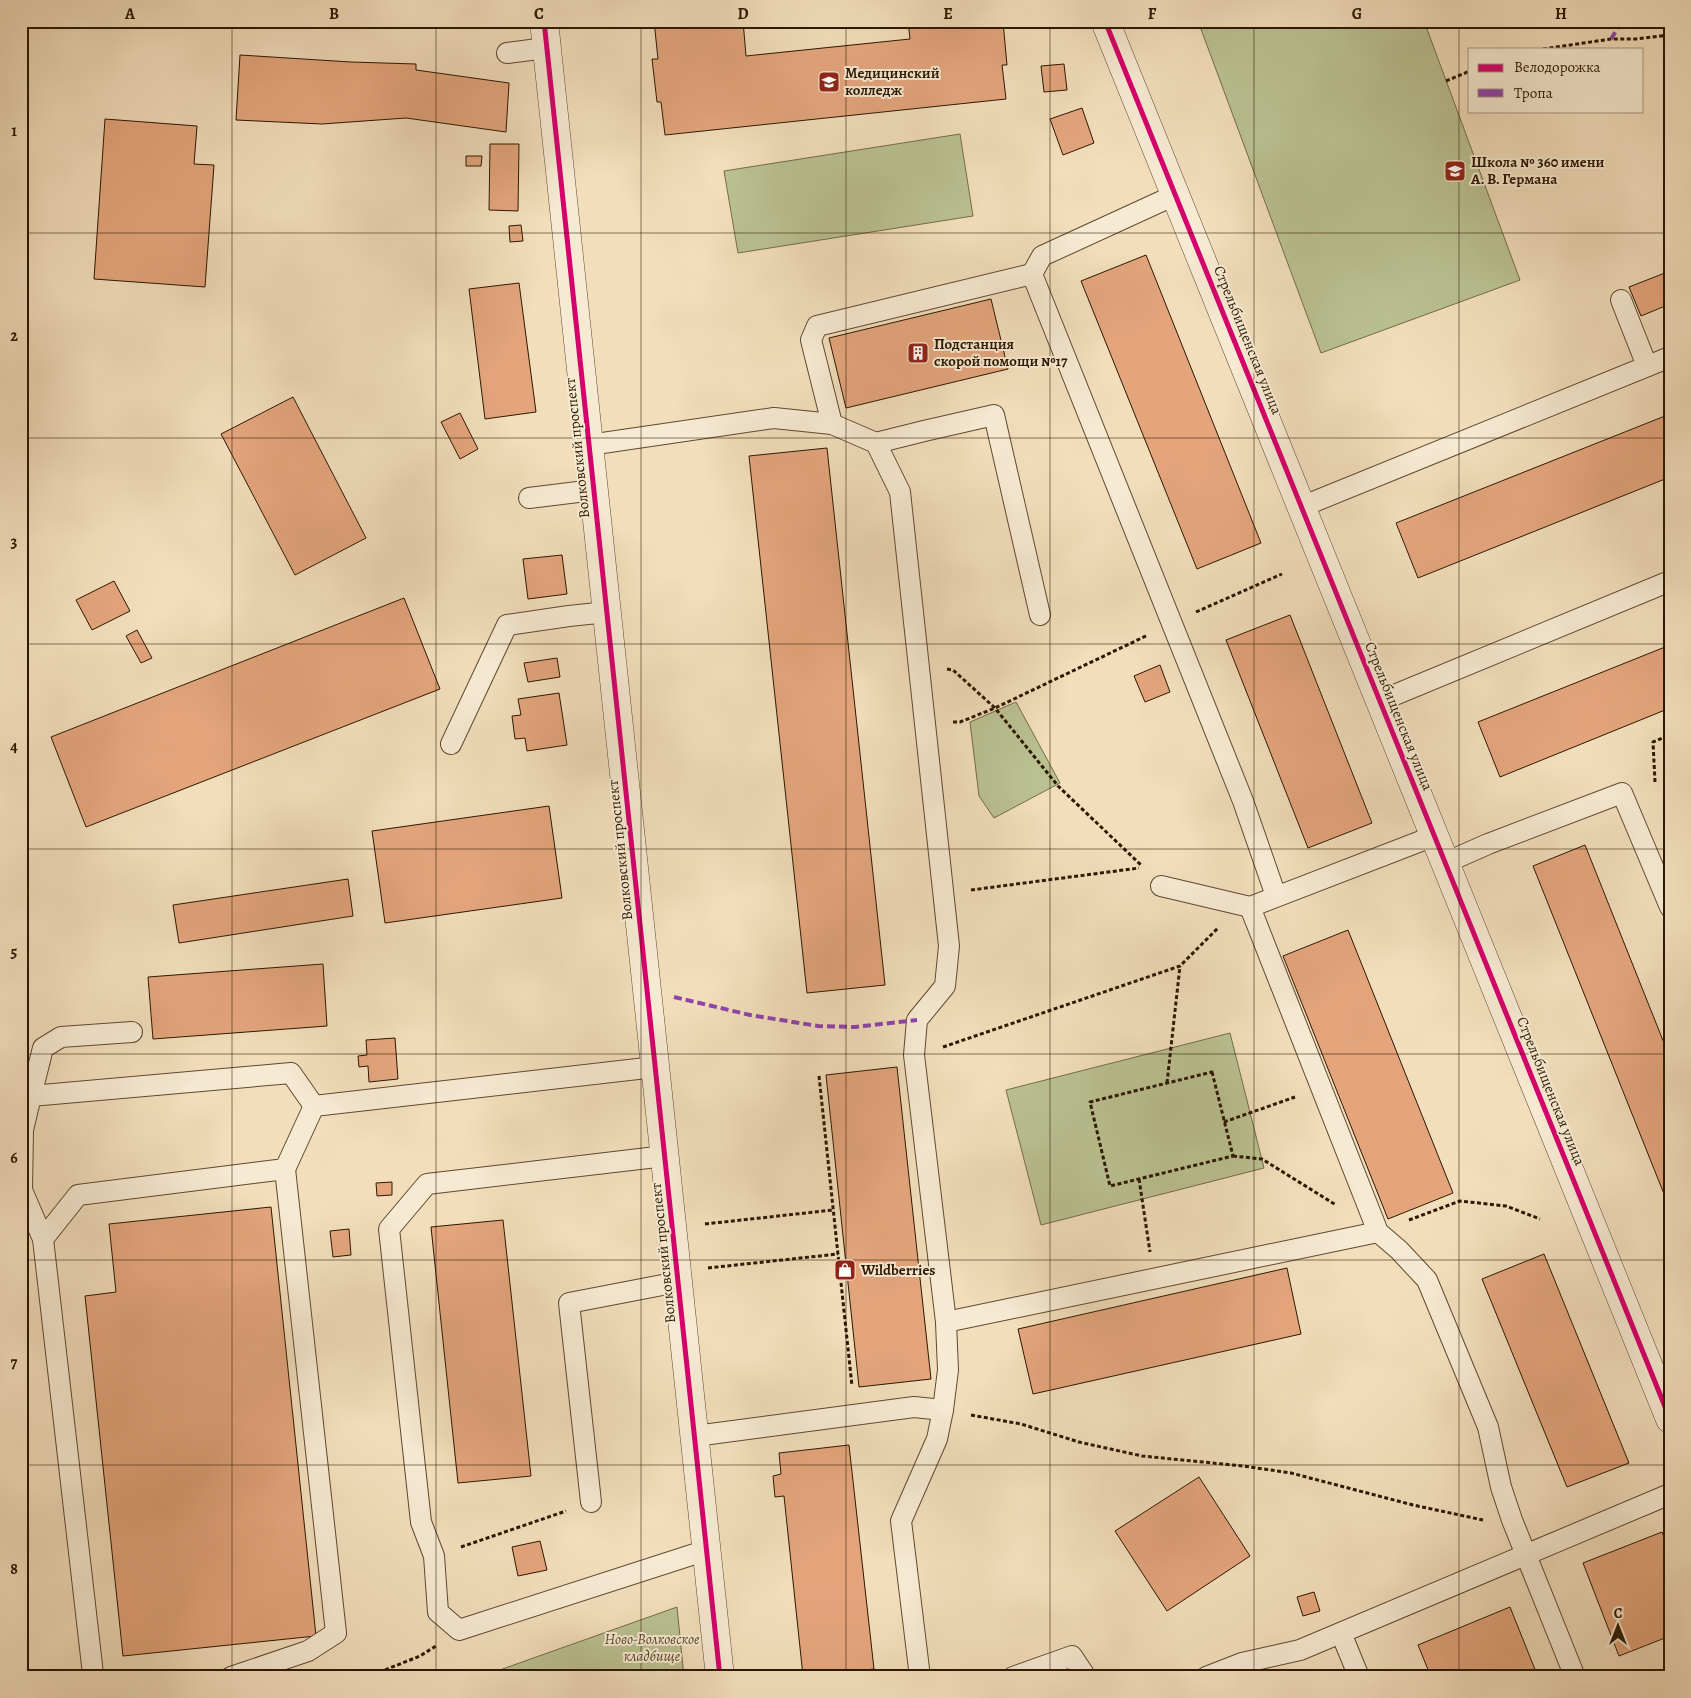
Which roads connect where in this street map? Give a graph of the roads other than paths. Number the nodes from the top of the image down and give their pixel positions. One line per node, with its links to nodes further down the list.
1 (1105, 21): 4 (street, Стрельбищенская улица)
2 (545, 34): 3 (lane); 11 (street, Волковский проспект)
3 (507, 53)
4 (1175, 195): 5 (lane); 14 (street, Стрельбищенская улица)
5 (1032, 274): 9 (lane); 23 (lane)
6 (1620, 300): 8 (lane)
7 (1670, 357): 8 (lane)
8 (1647, 366): 14 (lane)
9 (832, 424): 10 (lane); 11 (lane)
10 (876, 444): 17 (lane); 35 (lane)
11 (589, 445): 12 (street, Волковский проспект)
12 (594, 490): 13 (lane); 16 (street, Волковский проспект)
13 (529, 498)
14 (1301, 507): 18 (street, Стрельбищенская улица)
15 (1670, 581): 18 (lane)
16 (607, 612): 19 (lane); 27 (street, Волковский проспект)
17 (1040, 615)
18 (1380, 701): 20 (street, Стрельбищенская улица)
19 (451, 744)
20 (1434, 836): 21 (street, Стрельбищенская улица); 23 (lane)
21 (1445, 863): 25 (lane); 37 (street, Стрельбищенская улица)
22 (1161, 886): 24 (lane)
23 (1276, 896): 24 (lane)
24 (1250, 907): 32 (lane)
25 (1670, 907)
26 (132, 1032): 28 (lane)
27 (655, 1067): 29 (lane); 30 (street, Волковский проспект)
28 (31, 1096): 29 (lane); 33 (lane)
29 (314, 1106): 31 (lane)
30 (665, 1156): 34 (street, Волковский проспект); 41 (lane)
31 (285, 1169): 33 (lane); 45 (lane)
32 (1378, 1232): 35 (lane); 42 (lane)
33 (43, 1239): 44 (lane)
34 (678, 1282): 38 (street, Волковский проспект); 40 (lane)
35 (946, 1322): 36 (lane)
36 (943, 1410): 38 (lane); 47 (lane)
37 (1670, 1420)
38 (694, 1436): 41 (street, Волковский проспект)
39 (1670, 1494): 42 (lane)
40 (591, 1502)
41 (707, 1550): 46 (street, Волковский проспект)
42 (1526, 1554): 43 (lane); 52 (lane)
43 (1341, 1633): 50 (lane); 51 (lane)
44 (96, 1677)
45 (230, 1677)
46 (720, 1677)
47 (920, 1677)
48 (1013, 1677): 49 (lane)
49 (1086, 1677)
50 (1206, 1677)
51 (1359, 1677)
52 (1575, 1677)

